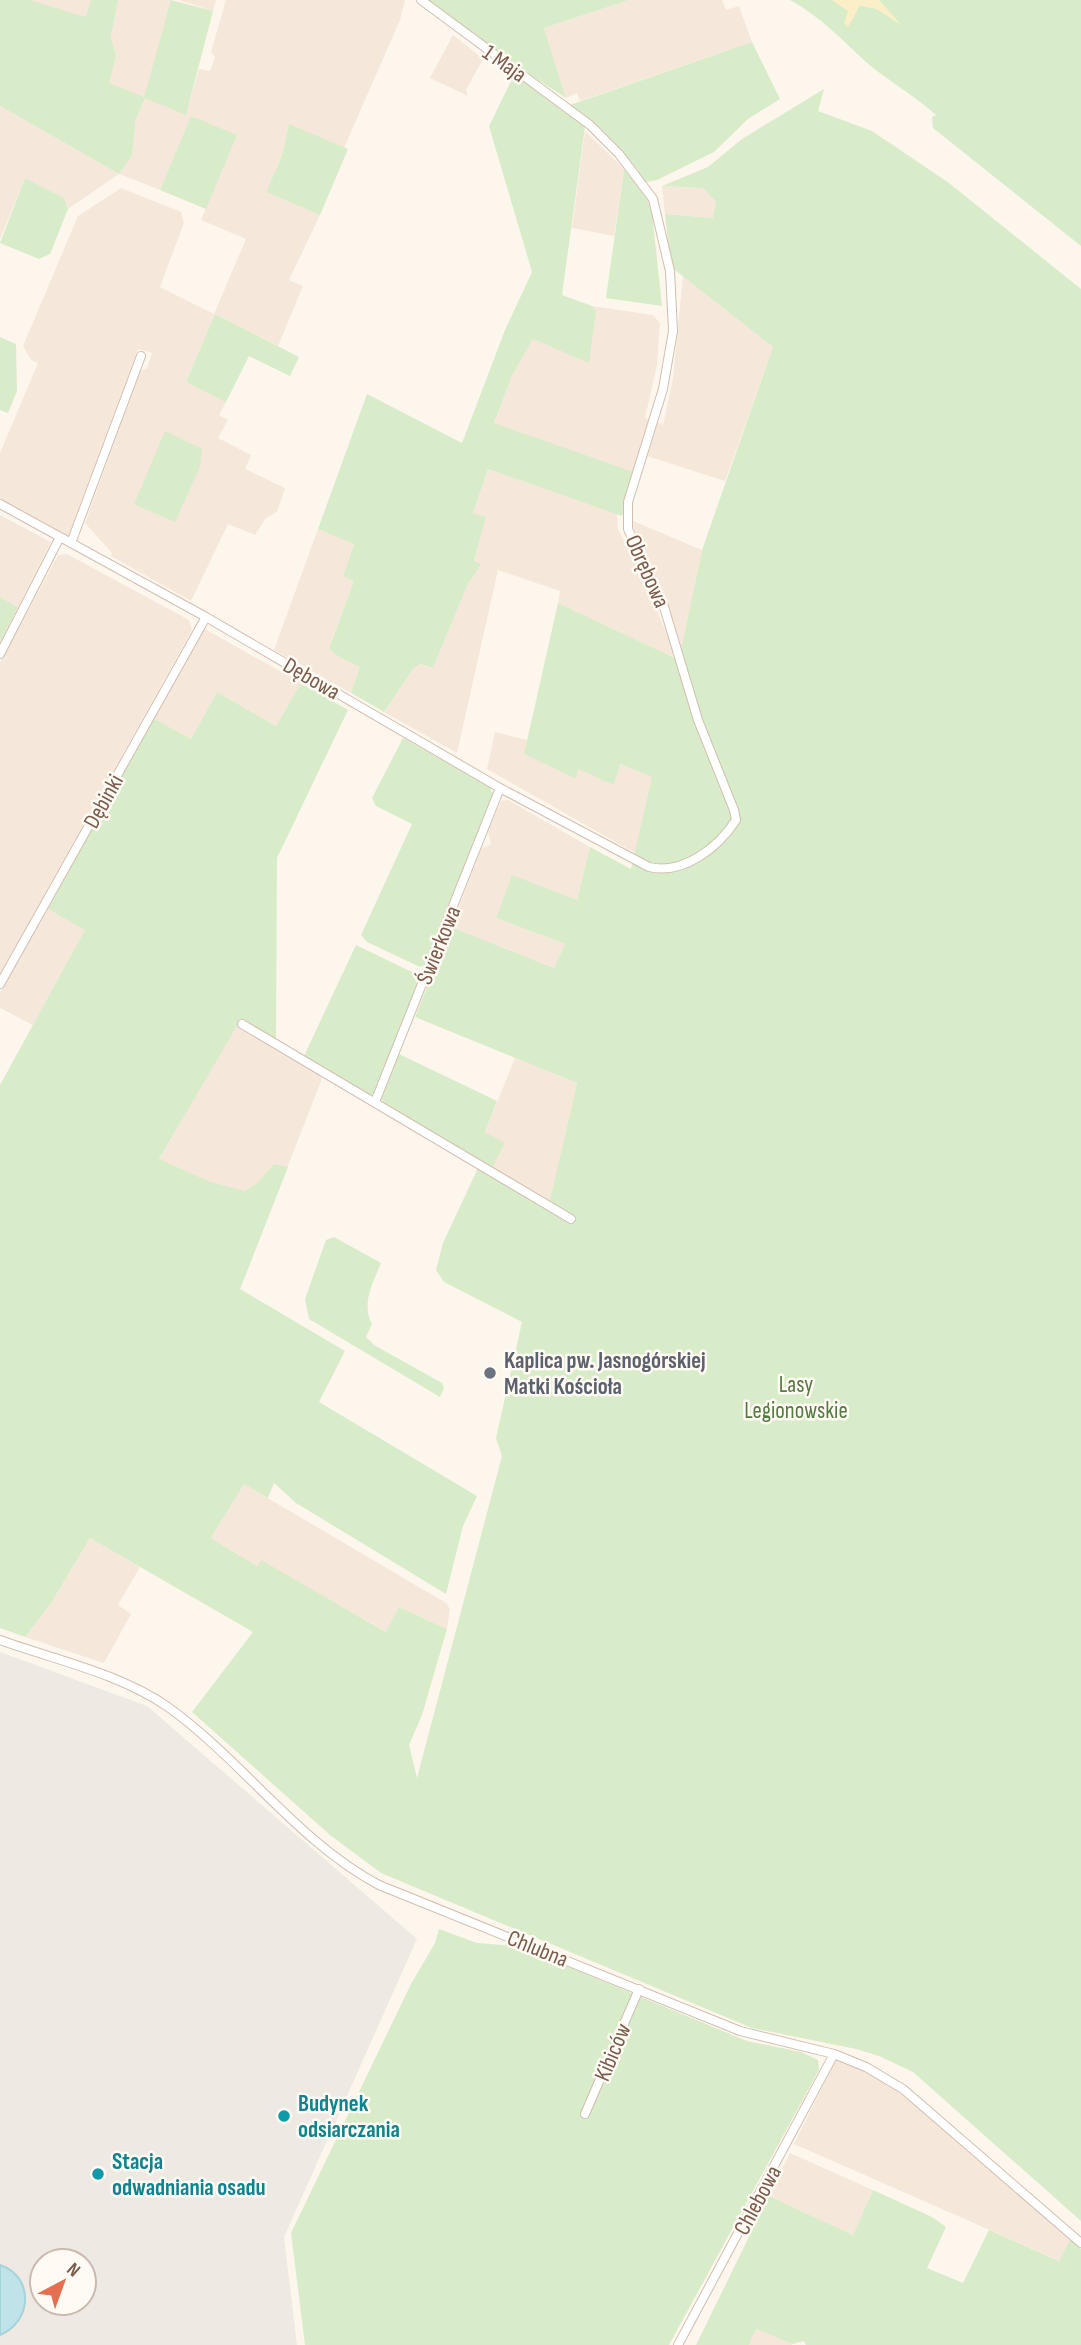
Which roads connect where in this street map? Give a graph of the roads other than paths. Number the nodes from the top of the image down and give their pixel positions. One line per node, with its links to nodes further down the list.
1 (421, 0): 2 (street, 1 Maja)
2 (590, 124): 10 (street, Obrębowa)
3 (141, 356): 6 (street)
4 (0, 504): 5 (street, Dębowa)
5 (60, 537): 6 (street, Dębowa); 8 (street)
6 (71, 543): 7 (street, Dębowa)
7 (206, 617): 9 (street, Dębowa); 11 (street, Dębinki)
8 (0, 654)
9 (500, 788): 10 (street, Dębowa); 13 (street, Świerkowa)
10 (623, 854)
11 (0, 984)
12 (242, 1024): 13 (street)
13 (375, 1102): 14 (street)
14 (571, 1219)
15 (0, 1640): 16 (street, Chlubna)
16 (639, 1989): 17 (street, Chlubna); 18 (street, Kibiców)
17 (834, 2054): 19 (street, Chlubna); 20 (street, Chlebowa)
18 (586, 2114)
19 (1081, 2243)
20 (678, 2345)

